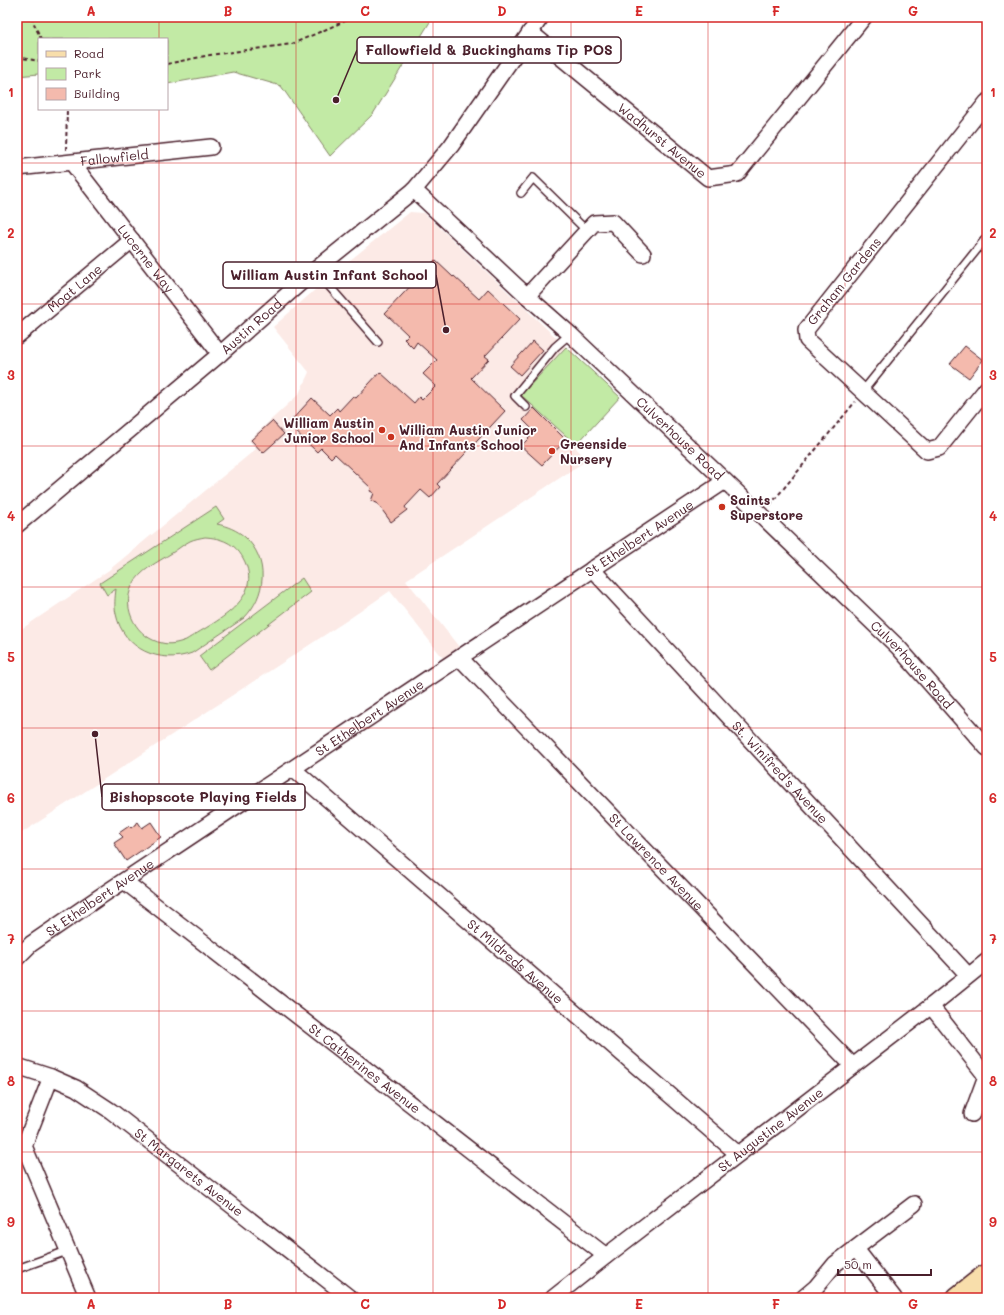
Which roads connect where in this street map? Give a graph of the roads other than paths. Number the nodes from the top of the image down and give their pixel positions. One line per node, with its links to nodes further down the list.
1 (541, 17): 3 (street, Austin Road)
2 (864, 17): 3 (street, Wadhurst Avenue)
3 (530, 32): 8 (street, Austin Road)
4 (987, 102): 21 (street, Graham Gardens)
5 (211, 147): 6 (street, Fallowfield)
6 (69, 163): 7 (street, Fallowfield); 12 (street, Lucerne Way)
7 (17, 168)
8 (414, 190): 14 (street, Austin Road); 15 (street, Culverhouse Road)
9 (521, 193): 10 (lane)
10 (587, 231): 13 (street); 15 (street)
11 (987, 237): 21 (lane)
12 (132, 240): 17 (street, Moat Lane); 19 (street, Lucerne Way)
13 (643, 254)
14 (315, 270): 18 (lane); 19 (street, Austin Road)
15 (527, 296): 16 (street, Culverhouse Road)
16 (570, 334): 22 (lane); 23 (street, Culverhouse Road)
17 (17, 336)
18 (378, 342)
19 (220, 354): 24 (street, Austin Road)
20 (987, 388): 21 (street, Graham Gardens)
21 (863, 391)
22 (526, 407)
23 (725, 481): 25 (street, St Ethelbert Avenue); 27 (street, Culverhouse Road)
24 (17, 525)
25 (592, 569): 26 (street, St Ethelbert Avenue); 32 (street, St. Winifred's Avenue)
26 (460, 658): 28 (street, St Ethelbert Avenue); 35 (street, St Lawrence Avenue)
27 (987, 748)
28 (293, 769): 29 (street, St Ethelbert Avenue); 39 (street, St Mildreds Avenue)
29 (124, 882): 30 (street, St Ethelbert Avenue); 43 (street, St Catherines Avenue)
30 (17, 958)
31 (987, 961): 32 (street, St Augustine Avenue)
32 (968, 975): 33 (street, St Augustine Avenue)
33 (931, 1006): 35 (street, St Augustine Avenue); 36 (street)
34 (17, 1066): 37 (street, St Margarets Avenue)
35 (853, 1066): 39 (street, St Augustine Avenue)
36 (986, 1075): 38 (street)
37 (51, 1077): 42 (street); 47 (street, St Margarets Avenue)
38 (972, 1114)
39 (738, 1154): 43 (street, St Augustine Avenue)
40 (914, 1204): 41 (street)
41 (856, 1249): 49 (street); 50 (street)
42 (67, 1251): 44 (lane); 46 (street)
43 (606, 1256): 48 (street, St Augustine Avenue)
44 (17, 1269)
45 (987, 1276): 51 (main road)
46 (88, 1298)
47 (350, 1298)
48 (553, 1298)
49 (803, 1298)
50 (894, 1298)
51 (958, 1298)

